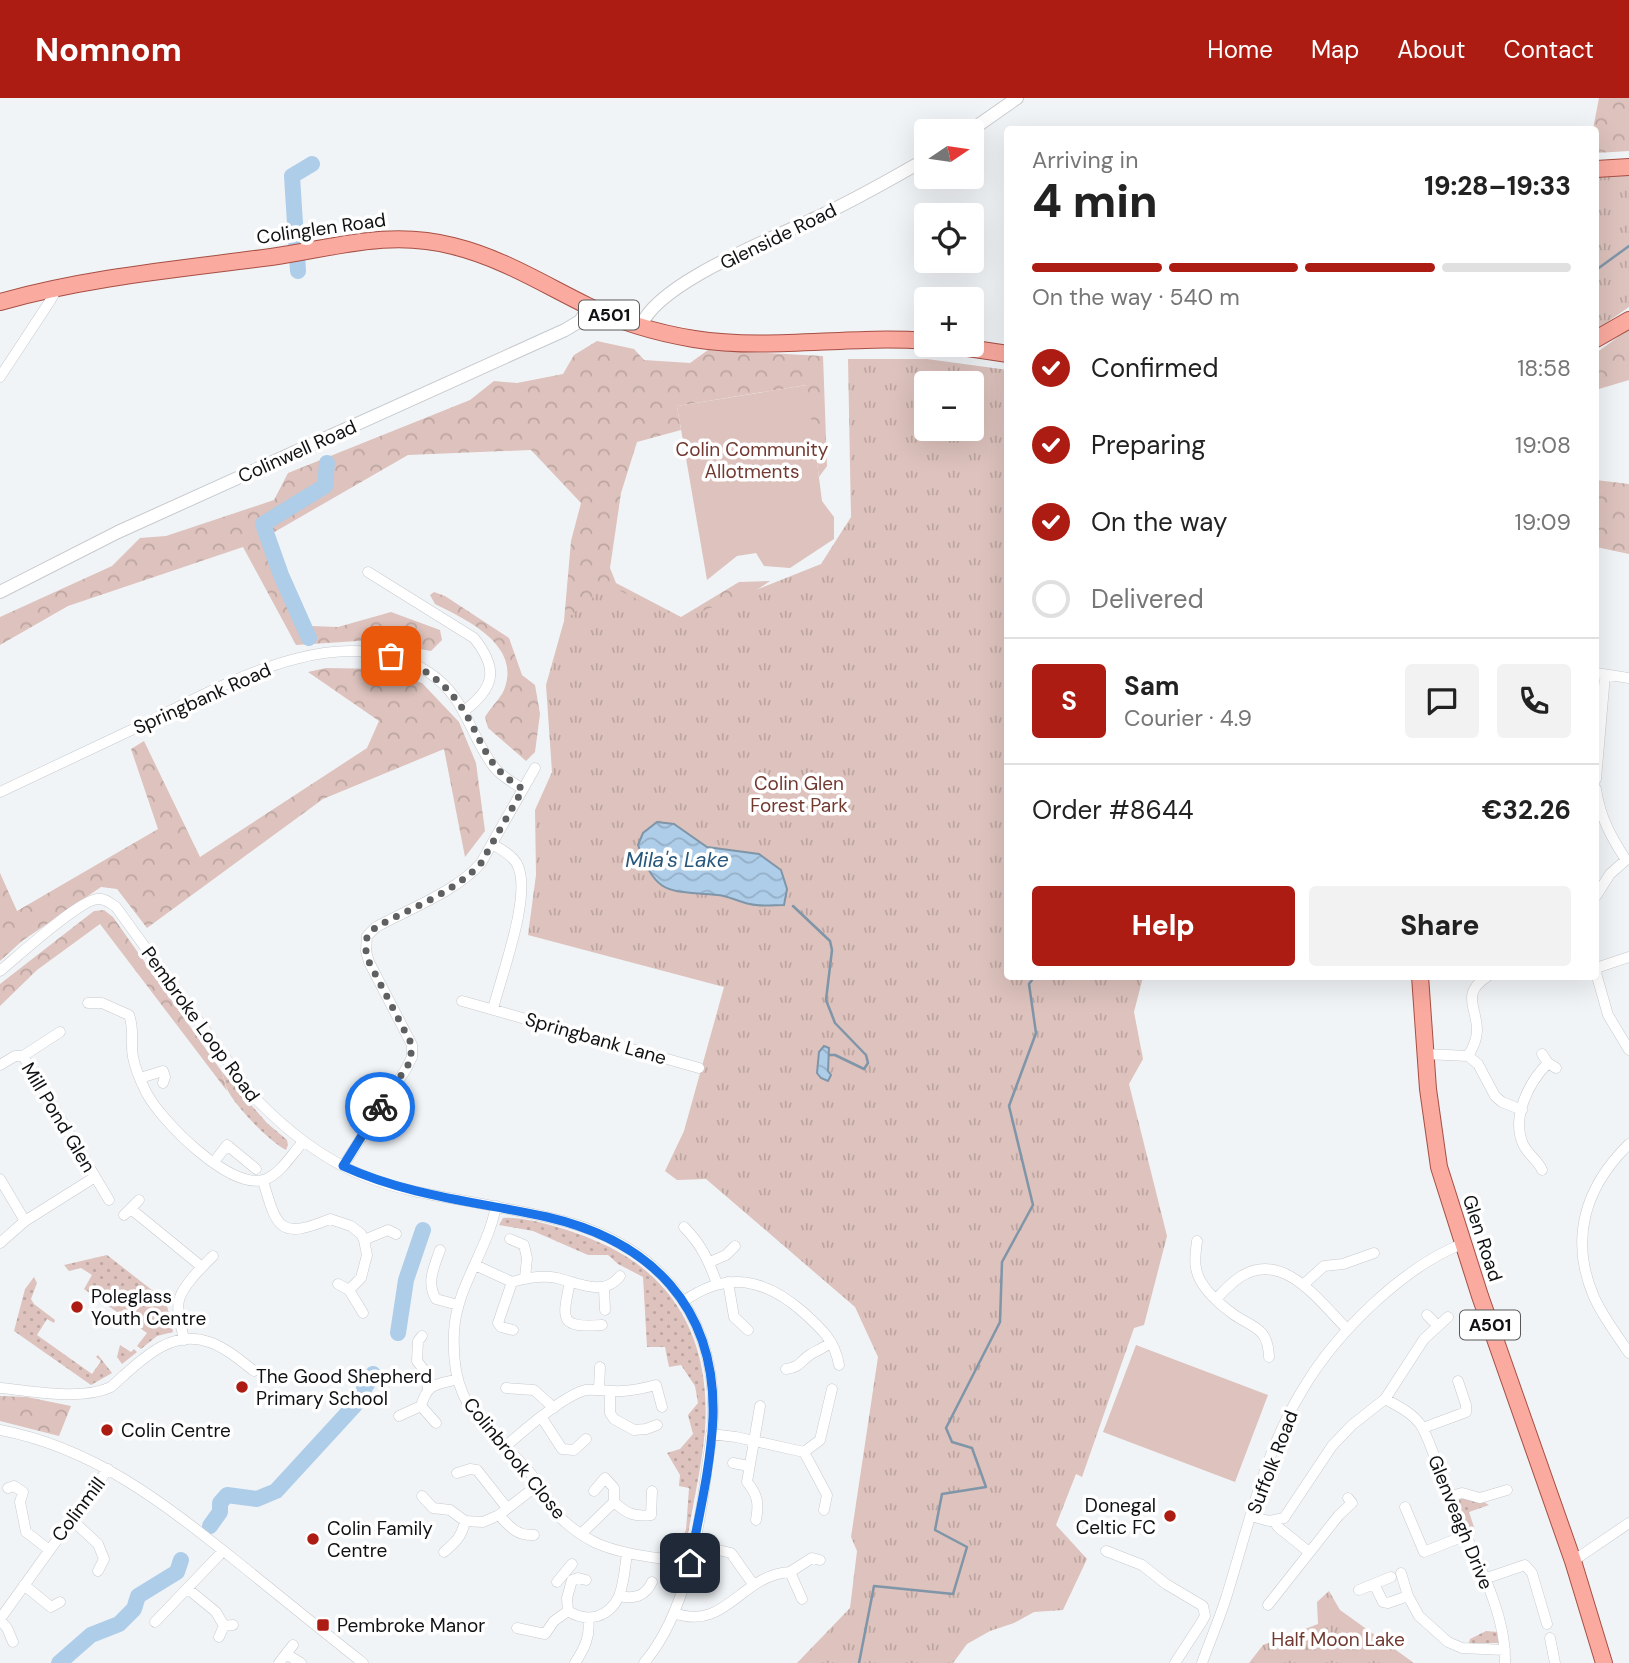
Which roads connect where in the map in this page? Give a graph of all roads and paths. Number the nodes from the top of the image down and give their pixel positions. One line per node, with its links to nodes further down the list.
1 (1017, 98): 2 (street)
2 (984, 121)
3 (914, 166): 10 (street, Glenside Road)
4 (1629, 167): 5 (main road)
5 (1599, 169)
6 (52, 288): 7 (main road, Colinglen Road / A501); 8 (main road, Colinglen Road / A501); 15 (street)
7 (0, 302)
8 (589, 307): 10 (main road, Colinglen Road / A501); 17 (street, Colinwell Road)
9 (1629, 320): 11 (main road)
10 (642, 326): 12 (main road, Colinglen Road / A501)
11 (1599, 337)
12 (914, 340)
13 (984, 350): 14 (main road)
14 (1004, 353)
15 (0, 377)
16 (368, 572): 21 (street)
17 (0, 592)
18 (1600, 674): 19 (street); 20 (street)
19 (1629, 678)
20 (1599, 700)
21 (464, 710): 23 (street, Springbank Road); 24 (street, Springbank Road)
22 (535, 768): 23 (street)
23 (523, 789): 26 (street)
24 (0, 792)
25 (1599, 807): 27 (street)
26 (492, 844): 37 (street); 53 (street)
27 (1628, 861): 28 (street)
28 (1599, 891)
29 (1629, 957): 30 (street)
30 (1599, 970)
31 (0, 971): 49 (street, Pembroke Loop Road)
32 (1420, 980): 40 (main road, Glen Road / A501)
33 (1484, 980): 42 (street)
34 (1598, 980): 39 (street)
35 (462, 1001): 37 (street, Springbank Lane)
36 (88, 1003): 46 (street)
37 (493, 1009): 45 (street, Springbank Lane)
38 (60, 1032): 41 (street)
39 (1629, 1050)
40 (1425, 1054): 42 (street); 68 (main road, Glen Road / A501)
41 (23, 1056): 44 (street, Mill Pond Glen); 55 (street, Mill Pond Glen)
42 (1468, 1056): 48 (street)
43 (1549, 1061): 48 (street)
44 (0, 1065)
45 (699, 1068)
46 (140, 1078): 47 (street); 52 (street)
47 (163, 1083)
48 (1522, 1110): 51 (street)
49 (303, 1142): 53 (street, Pembroke Loop Road); 57 (street)
50 (1629, 1144): 102 (street)
51 (1550, 1156)
52 (214, 1162): 54 (street); 57 (street)
53 (343, 1166): 60 (street, Pembroke Loop Road)
54 (257, 1169)
55 (95, 1177): 58 (street, Mill Pond Glen); 61 (street)
56 (0, 1179): 61 (street)
57 (263, 1181): 65 (street)
58 (109, 1200)
59 (139, 1200): 75 (street)
60 (496, 1206): 74 (street, Colinbrook Close); 86 (street, Pembroke Loop Road)
61 (25, 1221): 67 (street)
62 (684, 1227): 73 (street)
63 (396, 1234): 65 (street)
64 (510, 1239): 77 (street)
65 (364, 1240): 84 (street)
66 (1197, 1241): 85 (street)
67 (0, 1243)
68 (1462, 1244): 94 (street, Suffolk Road); 169 (main road, Glen Road / A501)
69 (735, 1247): 73 (street)
70 (440, 1250): 87 (street)
71 (1374, 1253): 82 (street)
72 (213, 1256): 75 (street)
73 (710, 1262): 80 (street)
74 (475, 1265): 78 (street); 87 (street, Colinbrook Close)
75 (202, 1267): 98 (street)
76 (620, 1276): 83 (street)
77 (525, 1278): 78 (street); 79 (street)
78 (512, 1282): 95 (street)
79 (570, 1282): 83 (street); 92 (street)
80 (722, 1283): 86 (street); 96 (street); 100 (street)
81 (338, 1284): 84 (street)
82 (1303, 1285): 85 (street); 94 (street)
83 (604, 1289): 88 (street)
84 (349, 1290): 89 (street)
85 (1216, 1299): 103 (street)
86 (684, 1301): 127 (street, Pembroke Loop Road)
87 (458, 1305): 108 (street, Colinbrook Close)
88 (605, 1310)
89 (363, 1313)
90 (1427, 1315): 93 (street)
91 (1448, 1317): 93 (street)
92 (602, 1325)
93 (1438, 1326): 116 (street)
94 (1348, 1329): 152 (street, Suffolk Road)
95 (513, 1330)
96 (748, 1330)
97 (422, 1336): 111 (street)
98 (184, 1340): 107 (street); 110 (street)
99 (810, 1340): 101 (street)
100 (831, 1342): 101 (street); 104 (street)
101 (812, 1353): 106 (street)
102 (1629, 1353)
103 (1269, 1356)
104 (839, 1366)
105 (600, 1367): 113 (street)
106 (786, 1369)
107 (254, 1371)
108 (458, 1379): 111 (street); 130 (street, Colinbrook Close)
109 (1458, 1381): 125 (street)
110 (0, 1388)
111 (428, 1388): 117 (street)
112 (506, 1388): 120 (street)
113 (599, 1389): 115 (street); 120 (street)
114 (832, 1389): 131 (street)
115 (610, 1391): 119 (street); 124 (street)
116 (1385, 1399): 125 (street); 156 (street)
117 (421, 1406): 121 (street); 123 (street)
118 (760, 1406): 129 (street)
119 (662, 1407)
120 (554, 1408): 122 (street)
121 (399, 1416)
122 (542, 1418): 128 (street); 130 (street)
123 (436, 1423)
124 (657, 1425)
125 (1423, 1428): 144 (street, Glenveagh Drive)
126 (0, 1430): 134 (street)
127 (712, 1434): 129 (street); 170 (street, Pembroke Loop Road)
128 (586, 1439)
129 (752, 1441): 131 (street); 133 (street)
130 (506, 1446): 136 (street, Colinbrook Close)
131 (804, 1452): 137 (street)
132 (733, 1463): 133 (street)
133 (749, 1466): 154 (street)
134 (108, 1469): 153 (street, Colinmill); 163 (street)
135 (457, 1473): 150 (street)
136 (539, 1484): 150 (street); 158 (street, Colinbrook Close)
137 (822, 1485): 138 (street); 149 (street)
138 (811, 1486)
139 (8, 1488): 161 (street, Colinmill)
140 (594, 1490): 146 (street)
141 (1507, 1490): 144 (street)
142 (652, 1491): 146 (street)
143 (422, 1496): 148 (street)
144 (1448, 1497): 160 (street, Glenveagh Drive)
145 (1348, 1499): 166 (street)
146 (614, 1502): 158 (street)
147 (1405, 1507): 160 (street)
148 (433, 1508): 151 (street); 155 (street)
149 (824, 1510)
150 (503, 1512): 155 (street); 159 (street)
151 (424, 1515)
152 (1251, 1516): 156 (street); 205 (street, Suffolk Road)
153 (71, 1519): 161 (street, Colinmill); 171 (street)
154 (756, 1520)
155 (465, 1521): 165 (street)
156 (1274, 1521): 166 (street)
157 (1629, 1523): 169 (street)
158 (581, 1534): 167 (street, Colinbrook Close)
159 (534, 1535)
160 (1464, 1536): 174 (street, Glenveagh Drive)
161 (48, 1549): 180 (street, Colinmill)
162 (718, 1550): 178 (street)
163 (223, 1551): 181 (street); 201 (street)
164 (1106, 1551): 204 (street)
165 (444, 1552)
166 (1309, 1552): 187 (street)
167 (628, 1553): 170 (street, Colinbrook Close); 183 (street)
168 (820, 1560): 173 (street)
169 (1573, 1561): 208 (main road, Glen Road / A501)
170 (690, 1563): 189 (street, Pembroke Loop Road)
171 (99, 1572)
172 (570, 1572): 175 (street); 176 (street); 188 (street)
173 (790, 1572): 178 (street); 185 (street)
174 (1484, 1579): 193 (street); 198 (street, Glenveagh Drive)
175 (586, 1580)
176 (557, 1582)
177 (652, 1582): 183 (street)
178 (752, 1584): 189 (street)
179 (1374, 1584): 182 (street); 184 (street); 184 (street)
180 (24, 1585): 186 (street); 190 (street, Colinmill)
181 (188, 1589): 192 (street); 195 (street)
182 (1359, 1590)
183 (619, 1596): 191 (street)
184 (1408, 1596): 198 (street)
185 (802, 1599)
186 (60, 1602)
187 (1268, 1605)
188 (568, 1611): 191 (street); 194 (street)
189 (674, 1613): 203 (street, Pembroke Loop Road)
190 (0, 1619): 197 (street, Colinmill)
191 (589, 1619): 202 (street)
192 (155, 1622)
193 (1546, 1624)
194 (517, 1628)
195 (219, 1637)
196 (1550, 1637): 207 (street)
197 (13, 1642)
198 (1505, 1650): 206 (street, Glenveagh Drive)
199 (279, 1663): 200 (street)
200 (301, 1663)
201 (363, 1663)
202 (575, 1663)
203 (644, 1663)
204 (1175, 1663)
205 (1202, 1663)
206 (1505, 1663)
207 (1555, 1663)
208 (1604, 1663)

